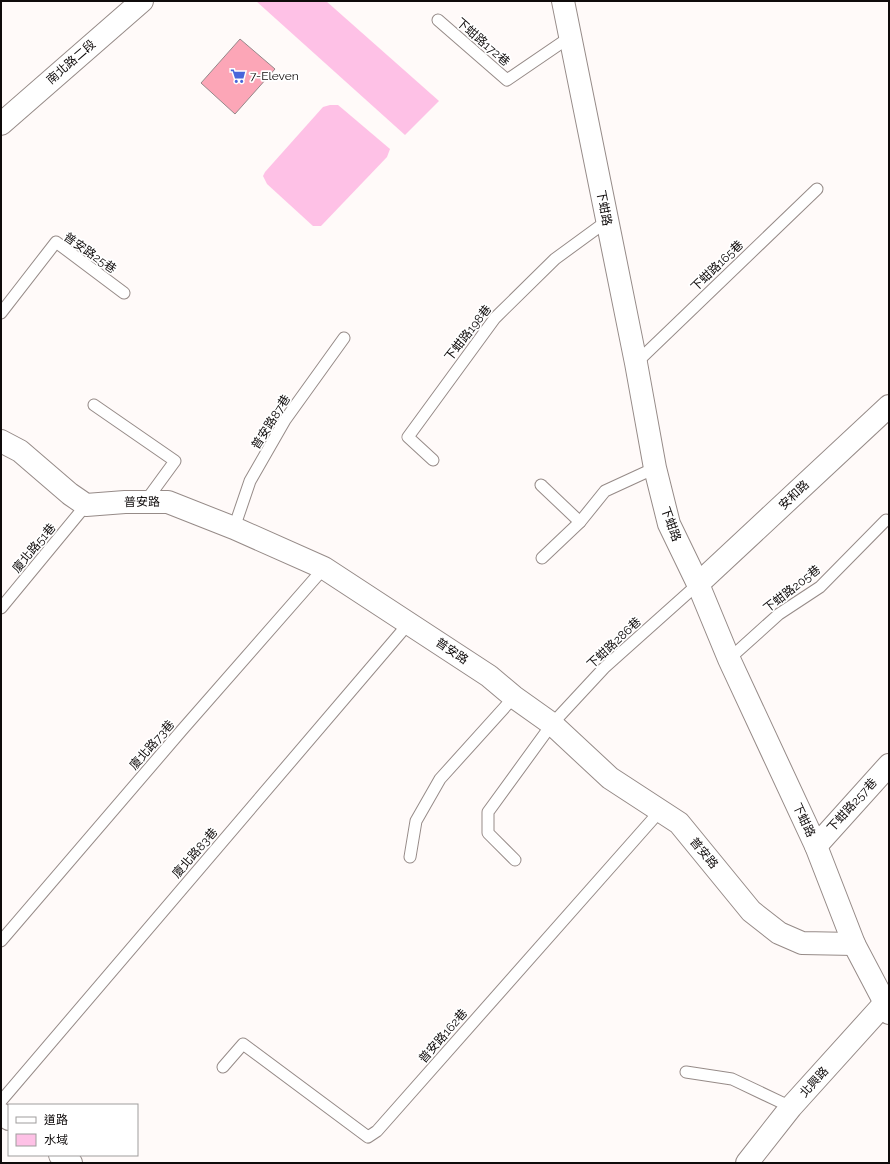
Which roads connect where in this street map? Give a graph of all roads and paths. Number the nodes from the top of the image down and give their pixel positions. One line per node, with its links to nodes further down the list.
1 (142, 1): 5 (street, 南北路二段)
2 (563, 1): 4 (street, 下蚶路)
3 (438, 20): 4 (lane, 下蚶路172巷)
4 (570, 37): 7 (street, 下蚶路)
5 (1, 124)
6 (817, 189): 11 (lane, 下蚶路165巷)
7 (607, 222): 11 (street, 下蚶路); 15 (lane, 下蚶路198巷)
8 (124, 293): 9 (lane, 普安路25巷)
9 (1, 313)
10 (344, 338): 22 (lane, 普安路87巷)
11 (636, 363): 16 (street, 下蚶路)
12 (94, 405): 18 (lane)
13 (889, 406): 25 (street, 安和路)
14 (1, 441): 19 (street)
15 (433, 460)
16 (655, 468): 21 (lane); 25 (street, 下蚶路)
17 (541, 485): 21 (lane)
18 (145, 502): 19 (street, 普安路); 22 (street, 普安路)
19 (86, 505): 26 (lane, 廈北路51巷)
20 (886, 520): 28 (lane, 下蚶路205巷)
21 (580, 522): 23 (lane)
22 (234, 528): 24 (street, 普安路)
23 (542, 558)
24 (324, 568): 27 (street, 普安路); 36 (lane, 廈北路73巷)
25 (698, 584): 28 (street, 下蚶路); 30 (lane, 下蚶路286巷)
26 (1, 608)
27 (409, 623): 29 (street, 普安路); 41 (lane, 廈北路83巷)
28 (729, 659): 33 (street, 下蚶路)
29 (514, 697): 30 (street, 普安路); 34 (lane)
30 (552, 724): 32 (street, 普安路); 35 (lane, 下蚶路286巷)
31 (889, 765): 33 (street, 下蚶路257巷)
32 (660, 811): 37 (street, 普安路); 39 (lane, 普安路162巷)
33 (816, 846): 37 (street, 下蚶路)
34 (410, 857)
35 (515, 860)
36 (1, 941)
37 (854, 944): 38 (street, 下蚶路)
38 (887, 1008): 42 (street, 北興路)
39 (223, 1067)
40 (686, 1072): 42 (lane)
41 (1, 1101)
42 (792, 1107): 45 (street, 北興路)
43 (61, 1156): 44 (street)
44 (71, 1163)
45 (747, 1163)

